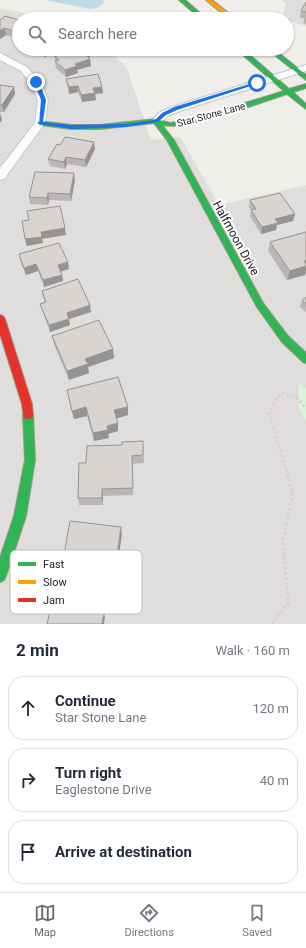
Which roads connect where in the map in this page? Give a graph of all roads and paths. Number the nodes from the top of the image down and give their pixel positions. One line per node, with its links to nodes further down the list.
1 (182, 0): 3 (street)
2 (209, 0): 4 (street)
3 (196, 12)
4 (224, 12)
5 (0, 56): 15 (street)
6 (247, 56): 9 (street)
7 (281, 56): 8 (street)
8 (302, 70): 9 (street, Star Stone Lane); 10 (street)
9 (273, 78): 12 (street); 14 (street, Star Stone Lane)
10 (306, 78)
11 (306, 86): 12 (street, Star Stone Lane)
12 (288, 92): 13 (street); 14 (street, Star Stone Lane)
13 (306, 106)
14 (156, 121): 15 (street, Star Stone Lane); 18 (street, Halfmoon Drive)
15 (40, 123): 16 (street)
16 (0, 176)
17 (0, 320): 20 (street)
18 (306, 359)
19 (306, 409): 21 (path)
20 (0, 576)
21 (272, 624)

